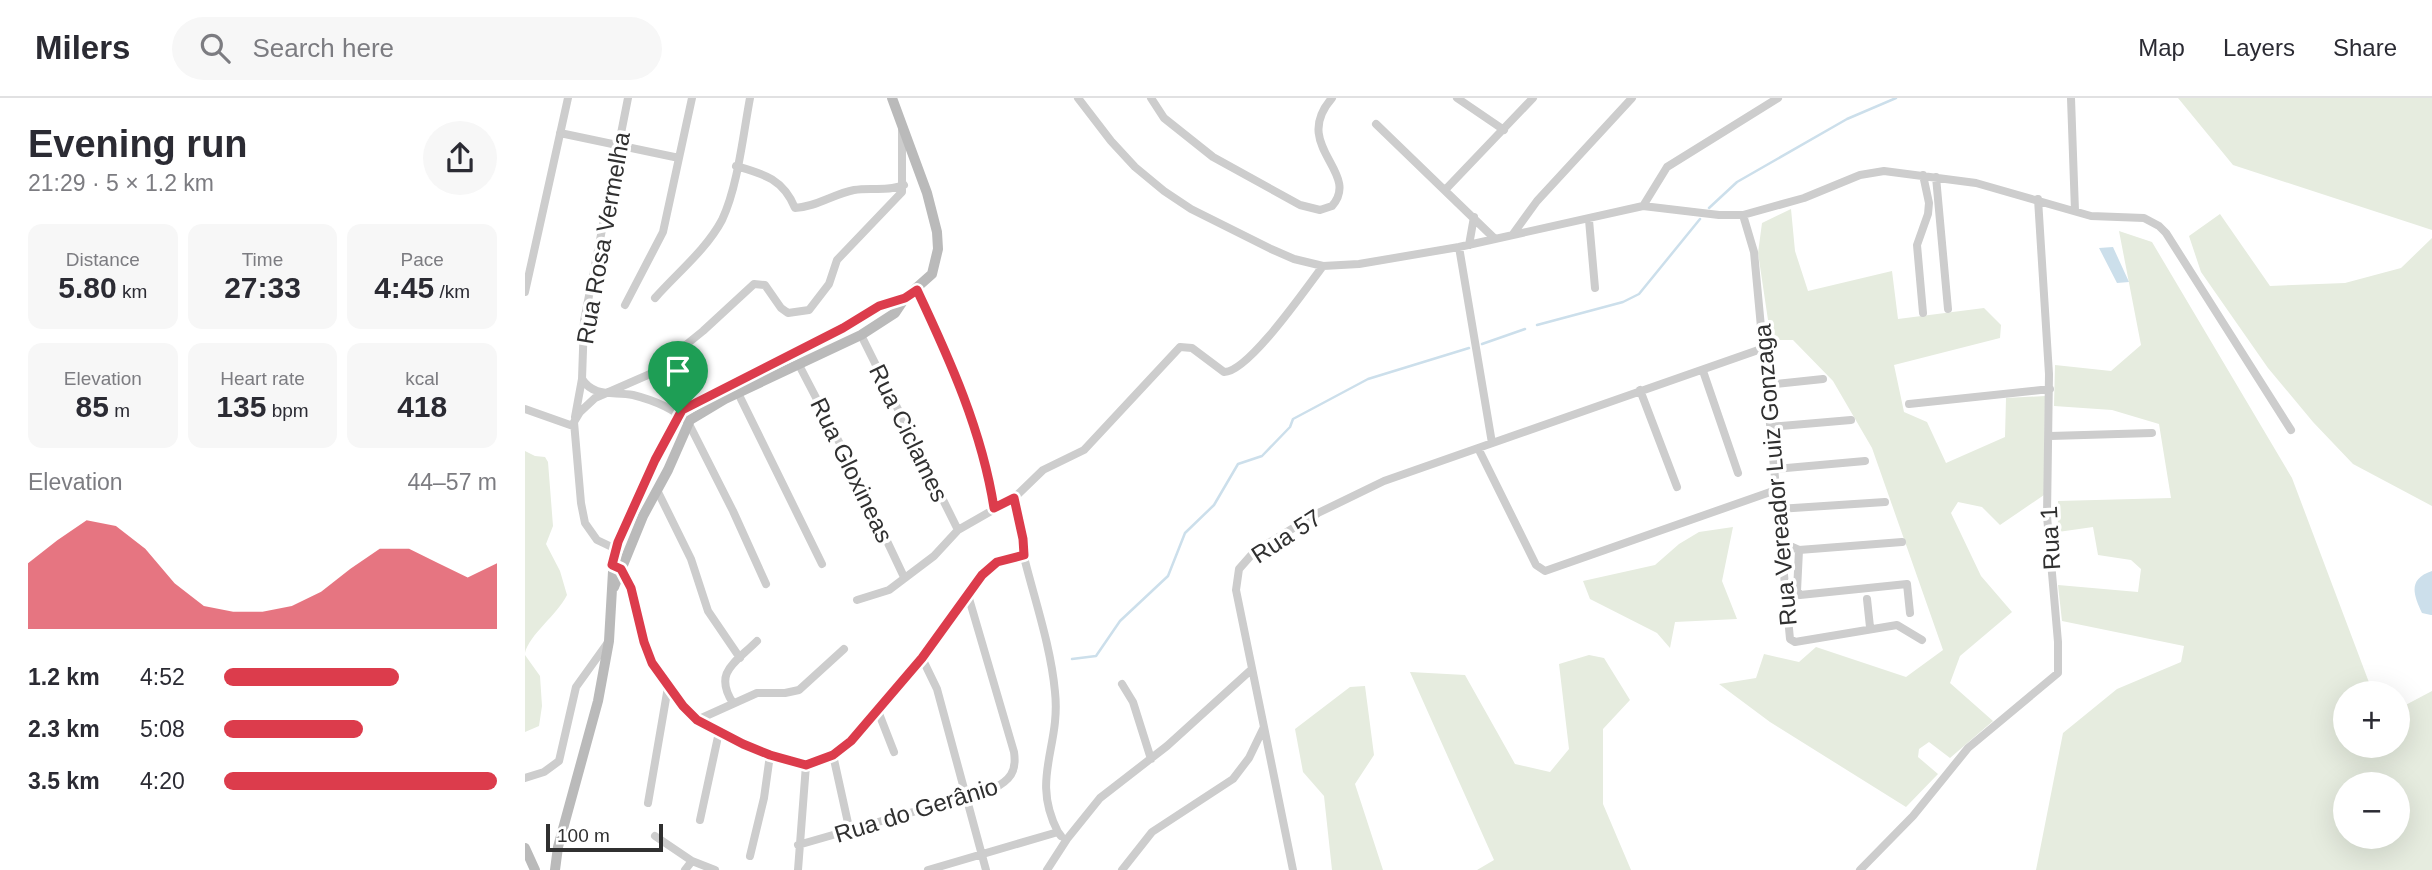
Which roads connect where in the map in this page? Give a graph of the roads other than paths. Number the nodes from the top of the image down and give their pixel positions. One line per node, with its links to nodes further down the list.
1 (568, 98): 17 (street)
2 (628, 98): 18 (street, Rua Rosa Vermelha)
3 (692, 98): 19 (street)
4 (750, 98): 20 (street)
5 (892, 98): 15 (street)
6 (1078, 98): 35 (street)
7 (1151, 98): 8 (street)
8 (1332, 98)
9 (1457, 98): 16 (street)
10 (1533, 98): 16 (street)
11 (1632, 98): 31 (street)
12 (1778, 98): 26 (street)
13 (2071, 98): 27 (street)
14 (1376, 124): 24 (street)
15 (902, 128): 23 (street); 37 (street)
16 (1504, 130): 24 (street)
17 (561, 133): 18 (street); 38 (street)
18 (621, 145): 19 (street); 48 (street, Rua Rosa Vermelha)
19 (679, 158): 41 (street)
20 (736, 166): 23 (street); 39 (street)
21 (1923, 176): 22 (street); 28 (street); 43 (street)
22 (1936, 177): 25 (street); 42 (street)
23 (904, 185): 54 (street)
24 (1446, 190): 29 (street)
25 (2038, 199): 27 (street); 51 (street, Rua 1)
26 (1643, 206): 28 (street); 30 (street)
27 (2075, 211): 62 (street)
28 (1743, 215): 45 (street, Rua Vereador Luiz Gonzaga)
29 (1474, 217): 32 (street); 33 (street)
30 (1589, 220): 31 (street); 36 (street)
31 (1513, 234): 32 (street)
32 (1495, 239): 33 (street)
33 (1469, 245): 34 (street)
34 (1459, 247): 35 (street); 65 (street)
35 (1323, 267): 73 (street)
36 (1595, 288)
37 (917, 290): 40 (street); 75 (street)
38 (525, 292)
39 (655, 298)
40 (905, 298): 44 (street); 57 (street)
41 (625, 305)
42 (1948, 309)
43 (1923, 313)
44 (861, 335): 46 (street); 77 (street, Rua Ciclames)
45 (1764, 348): 47 (street, Rua 57); 50 (street, Rua Vereador Luiz Gonzaga)
46 (799, 365): 53 (street); 85 (street, Rua Gloxineas)
47 (1703, 371): 52 (street, Rua 57); 69 (street)
48 (582, 379): 54 (street, Rua Rosa Vermelha); 60 (street, Rua Rosa Vermelha)
49 (1823, 379): 50 (street)
50 (1766, 385): 61 (street, Rua Vereador Luiz Gonzaga)
51 (2050, 389): 55 (street); 64 (street, Rua 1)
52 (1640, 390): 65 (street, Rua 57); 70 (street)
53 (738, 393): 59 (street); 83 (street)
54 (606, 394): 57 (street); 60 (street)
55 (1909, 404)
56 (525, 409): 60 (street)
57 (678, 413): 59 (street); 80 (street)
58 (1851, 420): 61 (street)
59 (688, 422): 71 (street); 86 (street)
60 (574, 424): 80 (street, Rua Rosa Vermelha)
61 (1770, 427): 68 (street, Rua Vereador Luiz Gonzaga)
62 (2291, 430)
63 (2152, 433): 64 (street)
64 (2050, 436): 134 (street, Rua 1)
65 (1492, 443): 66 (street, Rua 57)
66 (1478, 448): 72 (street); 98 (street, Rua 57)
67 (1865, 461): 68 (street)
68 (1774, 469): 72 (street, Rua Vereador Luiz Gonzaga)
69 (1738, 473)
70 (1677, 487)
71 (657, 490): 84 (street); 96 (street)
72 (1776, 490): 76 (street, Rua Vereador Luiz Gonzaga)
73 (1014, 498): 75 (street); 82 (street)
74 (1885, 502): 76 (street)
75 (994, 508): 77 (street)
76 (1778, 509): 78 (street, Rua Vereador Luiz Gonzaga)
77 (958, 530): 85 (street)
78 (1781, 542): 81 (street); 91 (street, Rua Vereador Luiz Gonzaga)
79 (1902, 542): 81 (street)
80 (616, 549): 84 (street)
81 (1799, 550): 90 (street)
82 (1024, 555): 87 (street); 116 (street)
83 (822, 564)
84 (617, 567): 93 (street); 100 (street)
85 (904, 576): 89 (street)
86 (766, 584)
87 (968, 595): 97 (street); 112 (street, Rua do Gerânio)
88 (1867, 599): 91 (street)
89 (857, 600)
90 (1910, 613)
91 (1870, 628): 92 (street, Rua Vereador Luiz Gonzaga)
92 (1922, 640)
93 (609, 641): 111 (street); 125 (street)
94 (757, 641): 96 (street)
95 (844, 649): 101 (street)
96 (740, 658): 101 (street)
97 (922, 658): 102 (street); 112 (street)
98 (1252, 669): 104 (street, Rua 57); 109 (street)
99 (1122, 684): 109 (street)
100 (668, 687): 103 (street); 113 (street)
101 (733, 703): 103 (street)
102 (878, 710): 106 (street); 108 (street)
103 (697, 720): 105 (street)
104 (1263, 727): 132 (street); 133 (street, Rua 57)
105 (719, 732): 107 (street); 114 (street)
106 (894, 752)
107 (770, 755): 110 (street); 122 (street)
108 (833, 755): 110 (street); 115 (street)
109 (1151, 759): 118 (street)
110 (806, 765): 119 (street)
111 (525, 778)
112 (966, 798): 115 (street, Rua do Gerânio); 121 (street)
113 (648, 803)
114 (700, 820)
115 (850, 832): 119 (street, Rua do Gerânio)
116 (1058, 832): 118 (street); 121 (street)
117 (655, 836): 123 (street)
118 (1066, 840): 131 (street)
119 (798, 845): 128 (street)
120 (525, 848): 124 (street)
121 (982, 855): 129 (street); 130 (street)
122 (750, 856)
123 (692, 861): 126 (street); 127 (street)
124 (535, 870)
125 (555, 870)
126 (685, 870)
127 (715, 870)
128 (798, 870)
129 (928, 870)
130 (986, 870)
131 (1047, 870)
132 (1122, 870)
133 (1293, 870)
134 (1860, 870)

